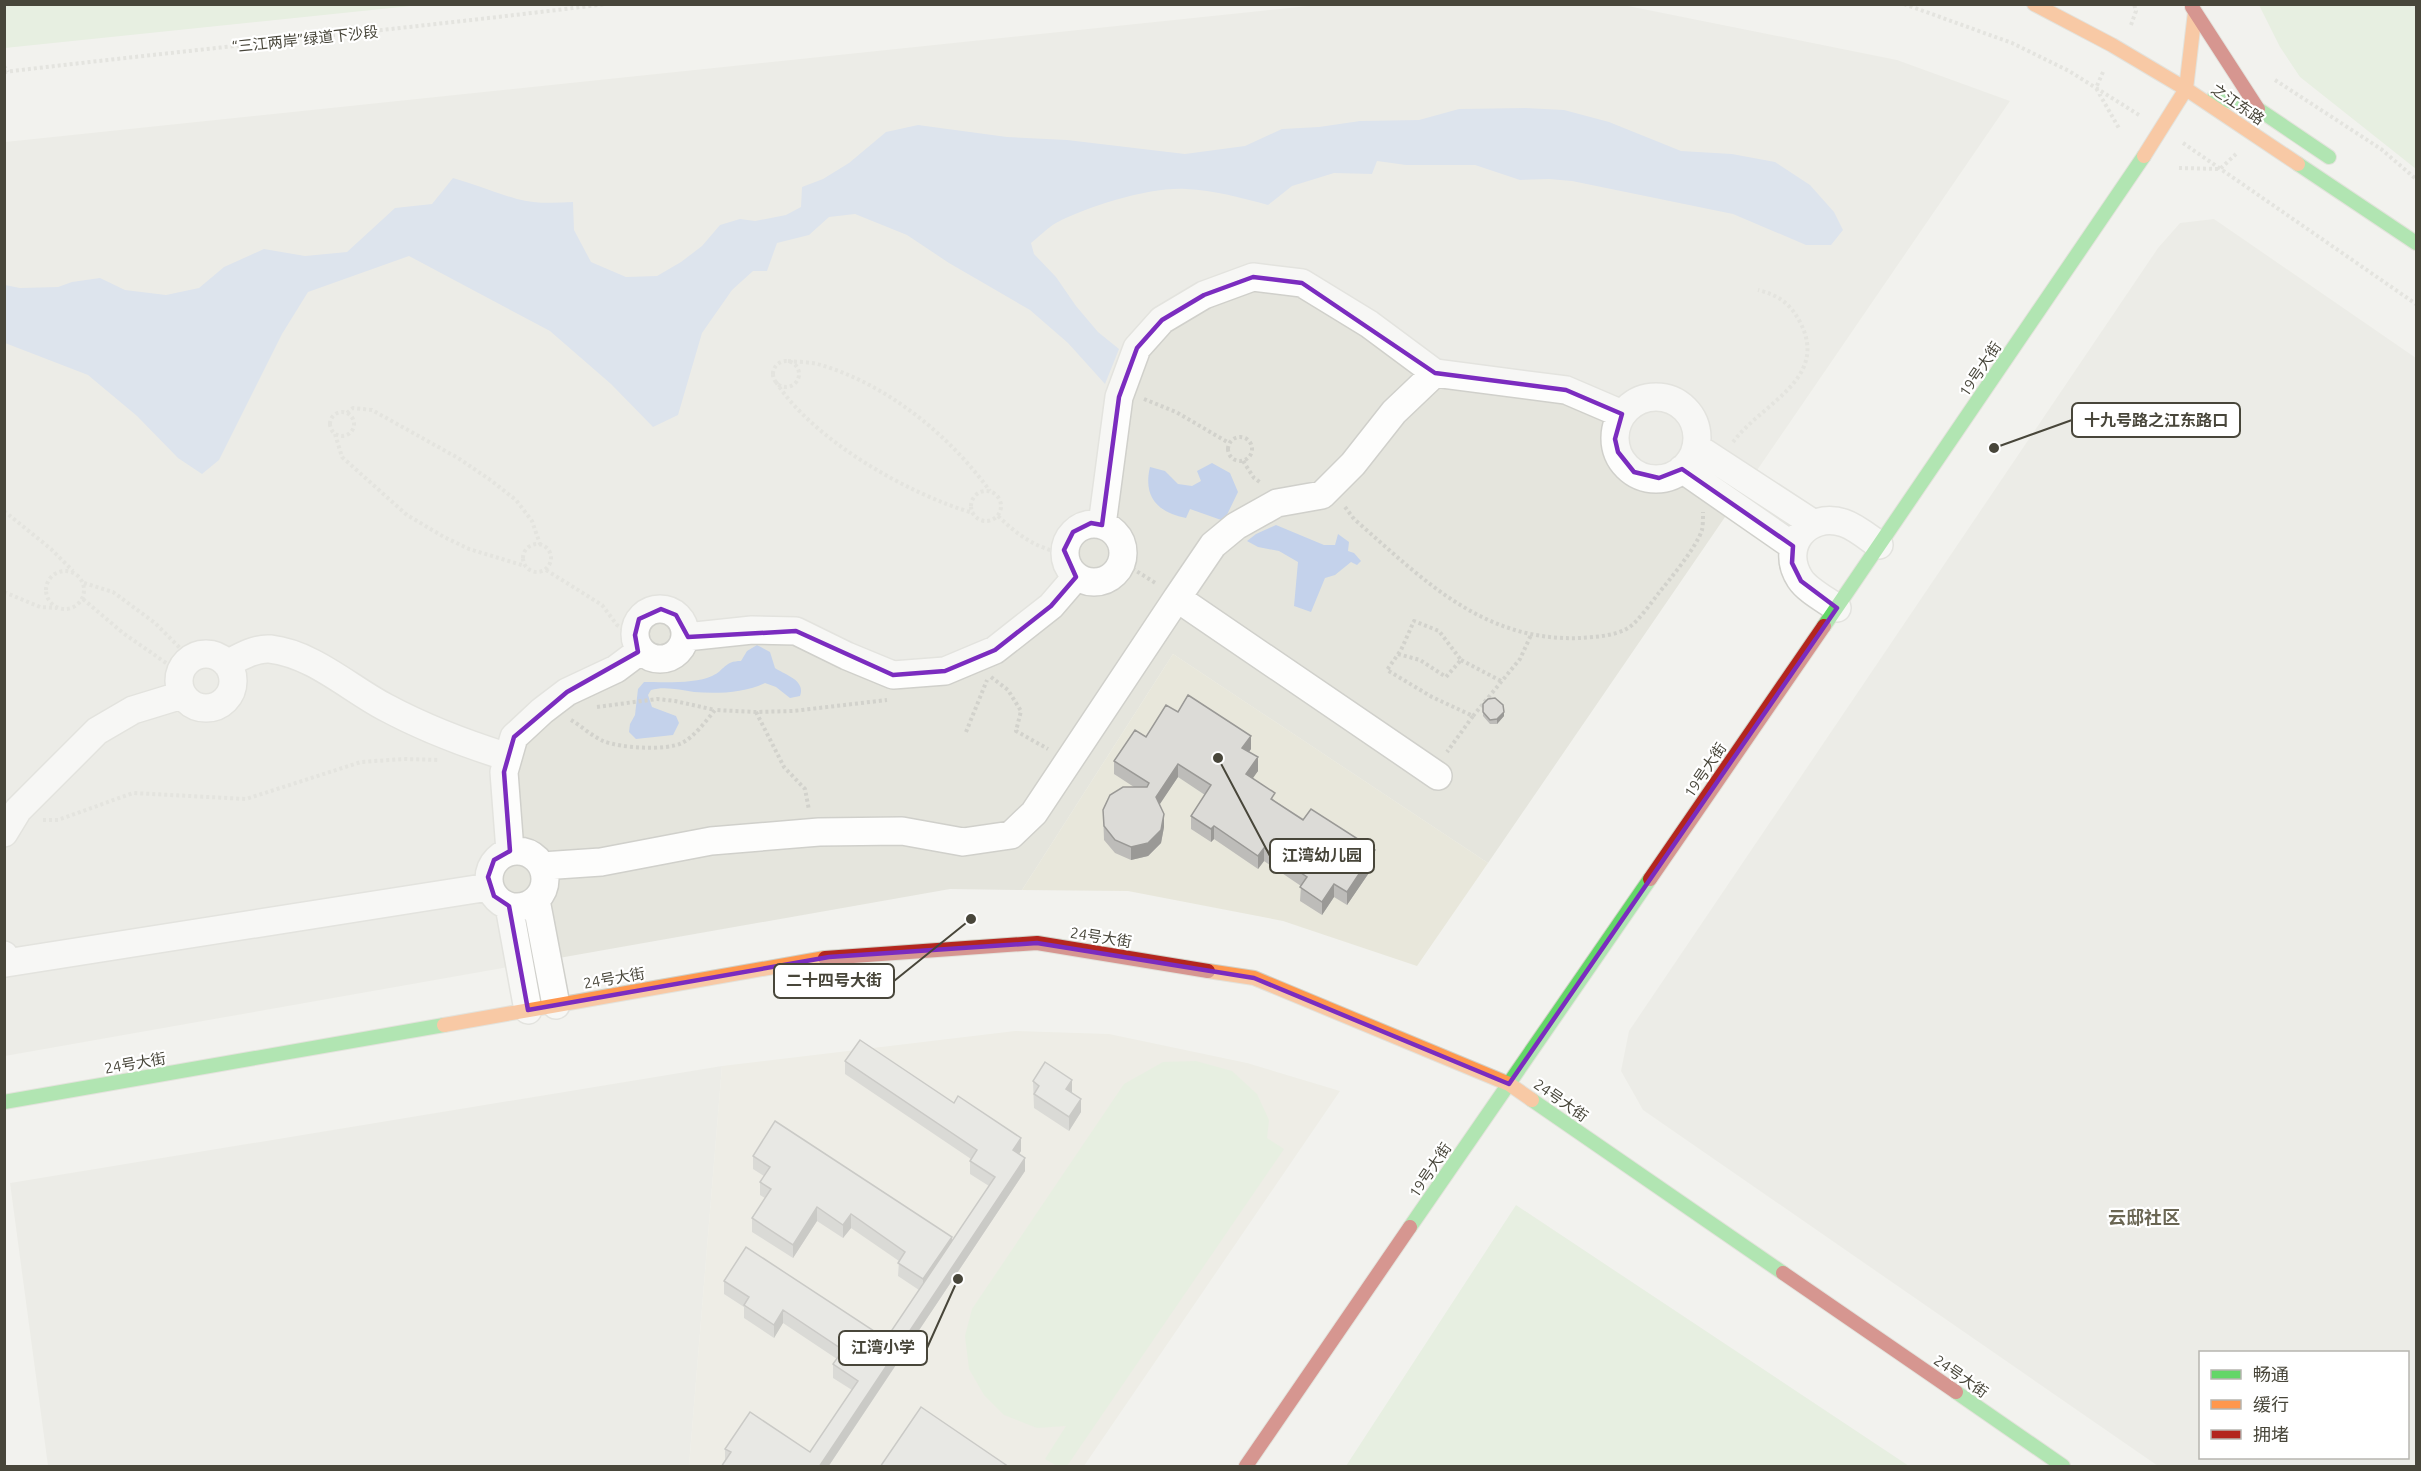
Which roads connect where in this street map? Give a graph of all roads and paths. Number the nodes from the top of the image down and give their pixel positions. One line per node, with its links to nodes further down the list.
1 (606, 4): 10 (path, “三江两岸”绿道下沙段)
2 (2034, 4): 12 (street, 之江东路)
3 (2133, 4): 7 (path)
4 (2409, 4): 5 (path)
5 (2416, 6)
6 (2193, 8): 12 (street); 13 (street)
7 (2127, 34)
8 (4, 66): 10 (path)
9 (2104, 71): 14 (path)
10 (6, 72)
11 (2285, 88): 18 (path)
12 (2186, 89): 13 (street); 19 (street, 之江东路); 40 (street, 19号大街)
13 (2258, 109): 16 (street, 之江东路)
14 (2120, 129)
15 (2244, 147): 17 (path)
16 (2343, 167)
17 (2179, 168)
18 (2416, 179)
19 (2416, 243)
20 (1758, 291): 30 (path)
21 (788, 361): 23 (path); 23 (path); 33 (path)
22 (1435, 373): 24 (street); 26 (street); 32 (street)
23 (776, 382): 35 (path)
24 (1121, 392): 28 (path); 38 (street)
25 (346, 413): 27 (path); 27 (path); 39 (path)
26 (1622, 414): 29 (street); 29 (street)
27 (335, 434): 43 (path)
28 (1229, 443): 28 (path)
29 (1689, 458): 30 (street); 31 (street)
30 (1722, 464): 37 (street)
31 (1705, 485): 41 (street); 53 (path)
32 (1329, 488): 49 (street); 53 (path)
33 (990, 491): 35 (path); 36 (path)
34 (4, 511): 46 (path)
35 (973, 513): 36 (path)
36 (998, 516): 44 (path)
37 (1814, 524): 40 (street); 41 (street)
38 (1102, 525): 42 (street); 44 (street)
39 (540, 544): 43 (path); 45 (path)
40 (1879, 545): 52 (street, 19号大街)
41 (1793, 546): 52 (street)
42 (1122, 562): 44 (street); 49 (path)
43 (525, 566): 45 (path)
44 (1070, 566): 54 (street)
45 (546, 570): 55 (path)
46 (80, 577): 47 (path); 51 (path)
47 (84, 583): 50 (path); 59 (path)
48 (4, 592): 51 (path)
49 (1178, 598): 72 (street); 73 (street)
50 (83, 599): 51 (path); 59 (path)
51 (57, 608)
52 (1836, 608): 85 (street, 19号大街)
53 (1531, 635): 62 (path)
54 (686, 637): 55 (street); 55 (street)
55 (638, 643): 71 (street)
56 (1398, 654): 57 (path); 57 (path); 68 (path)
57 (1461, 660): 62 (path)
58 (227, 664): 59 (street); 59 (street); 70 (street)
59 (184, 675): 74 (street)
60 (989, 675): 61 (path); 69 (path); 72 (path)
61 (980, 681)
62 (1501, 681): 68 (path)
63 (892, 699): 66 (path)
64 (590, 708): 65 (path)
65 (715, 710): 66 (path); 67 (path)
66 (756, 712): 76 (path)
67 (575, 714)
68 (1473, 716): 73 (path)
69 (966, 732)
70 (479, 748): 71 (street); 74 (path)
71 (508, 757): 77 (street)
72 (1070, 759): 76 (street)
73 (1435, 774)
74 (18, 810): 75 (street)
75 (4, 833)
76 (808, 833): 78 (street)
77 (510, 851): 78 (street); 79 (street)
78 (543, 866): 80 (street)
79 (489, 887): 81 (street); 82 (street)
80 (536, 900): 81 (street); 83 (street)
81 (509, 906): 84 (street)
82 (4, 955)
83 (556, 1005): 84 (street, 24号大街); 85 (street, 24号大街)
84 (528, 1010): 86 (street, 24号大街)
85 (1509, 1084): 87 (street, 19号大街); 88 (street, 24号大街)
86 (4, 1102)
87 (1246, 1467)
88 (2063, 1467)

